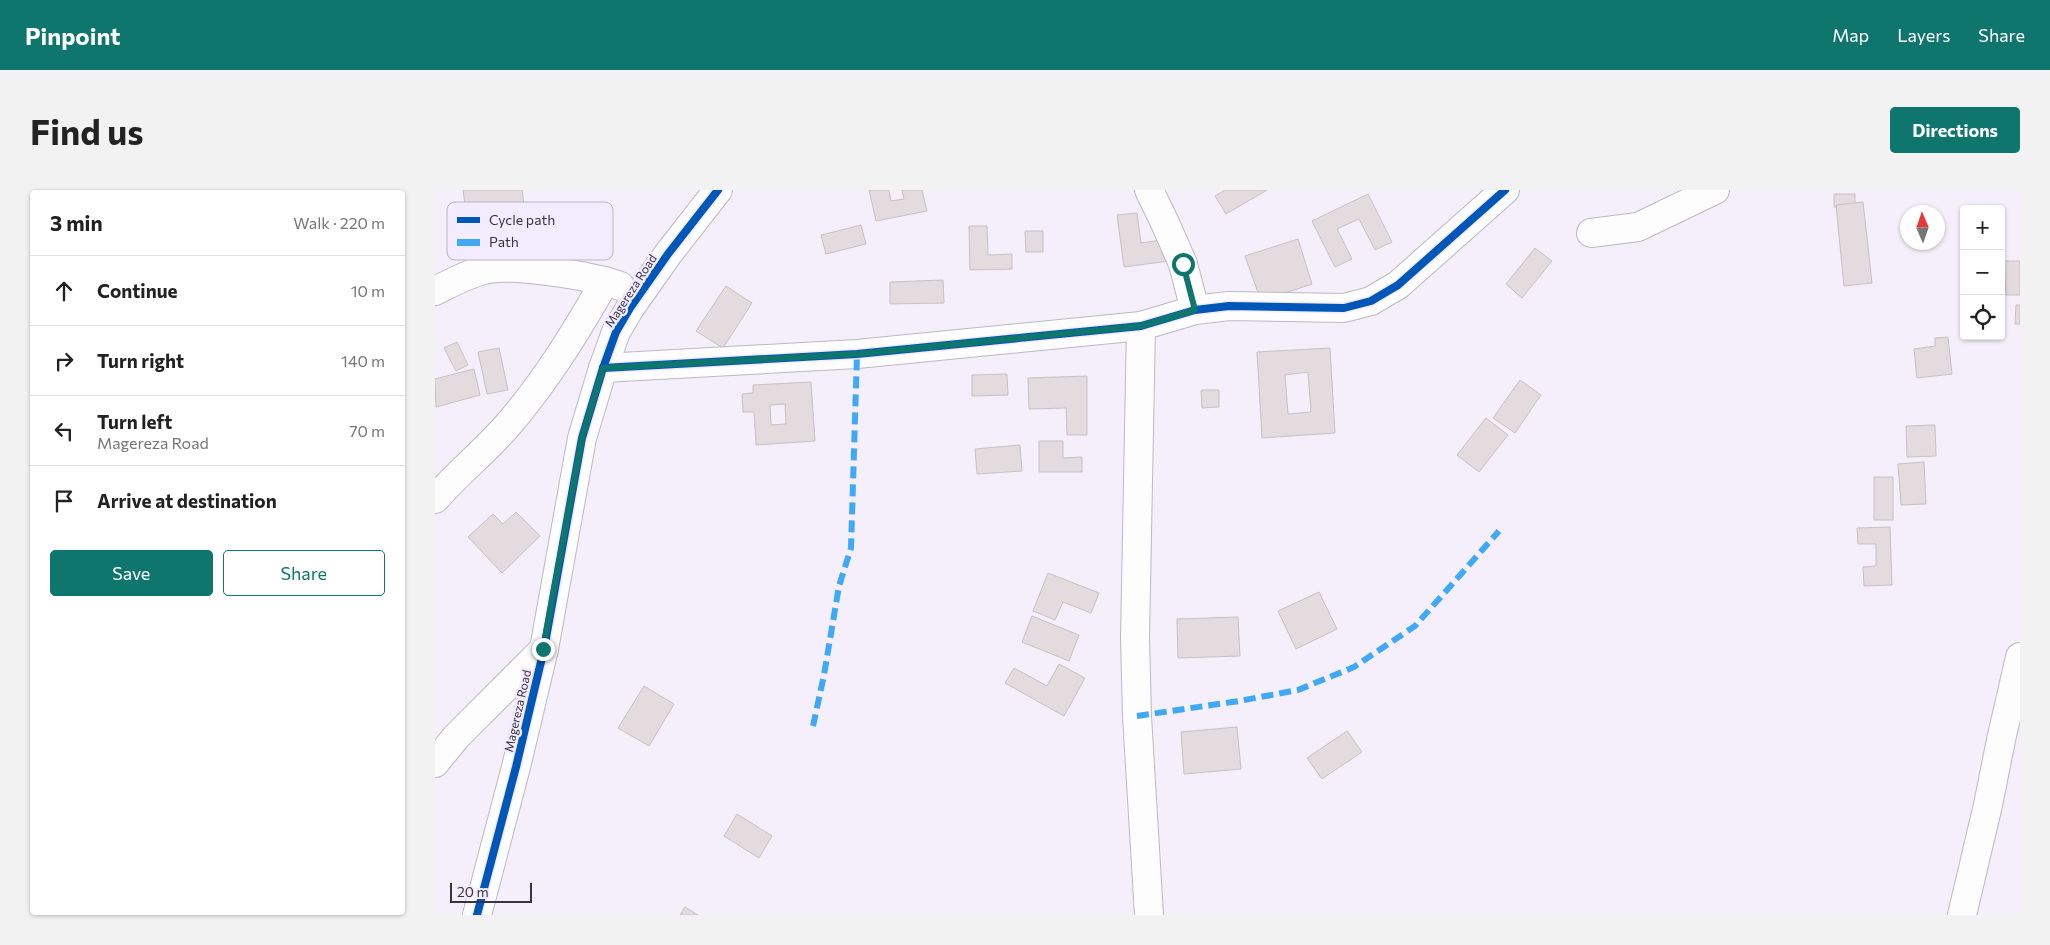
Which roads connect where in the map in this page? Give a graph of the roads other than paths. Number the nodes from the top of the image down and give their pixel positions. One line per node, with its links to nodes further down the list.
1 (718, 190): 8 (street, Magereza Road)
2 (1149, 190): 9 (street)
3 (1505, 190): 9 (street)
4 (1715, 190): 5 (street)
5 (1591, 233)
6 (605, 281): 7 (street); 8 (street); 12 (street)
7 (435, 291)
8 (641, 294): 11 (street, Magereza Road)
9 (1195, 310): 10 (street)
10 (1141, 326): 11 (street); 18 (street)
11 (603, 368): 14 (street, Magereza Road)
12 (447, 476): 13 (street)
13 (435, 498)
14 (543, 649): 16 (street); 17 (street, Magereza Road)
15 (2020, 657): 19 (street)
16 (435, 764)
17 (477, 915)
18 (1149, 915)
19 (1962, 915)

